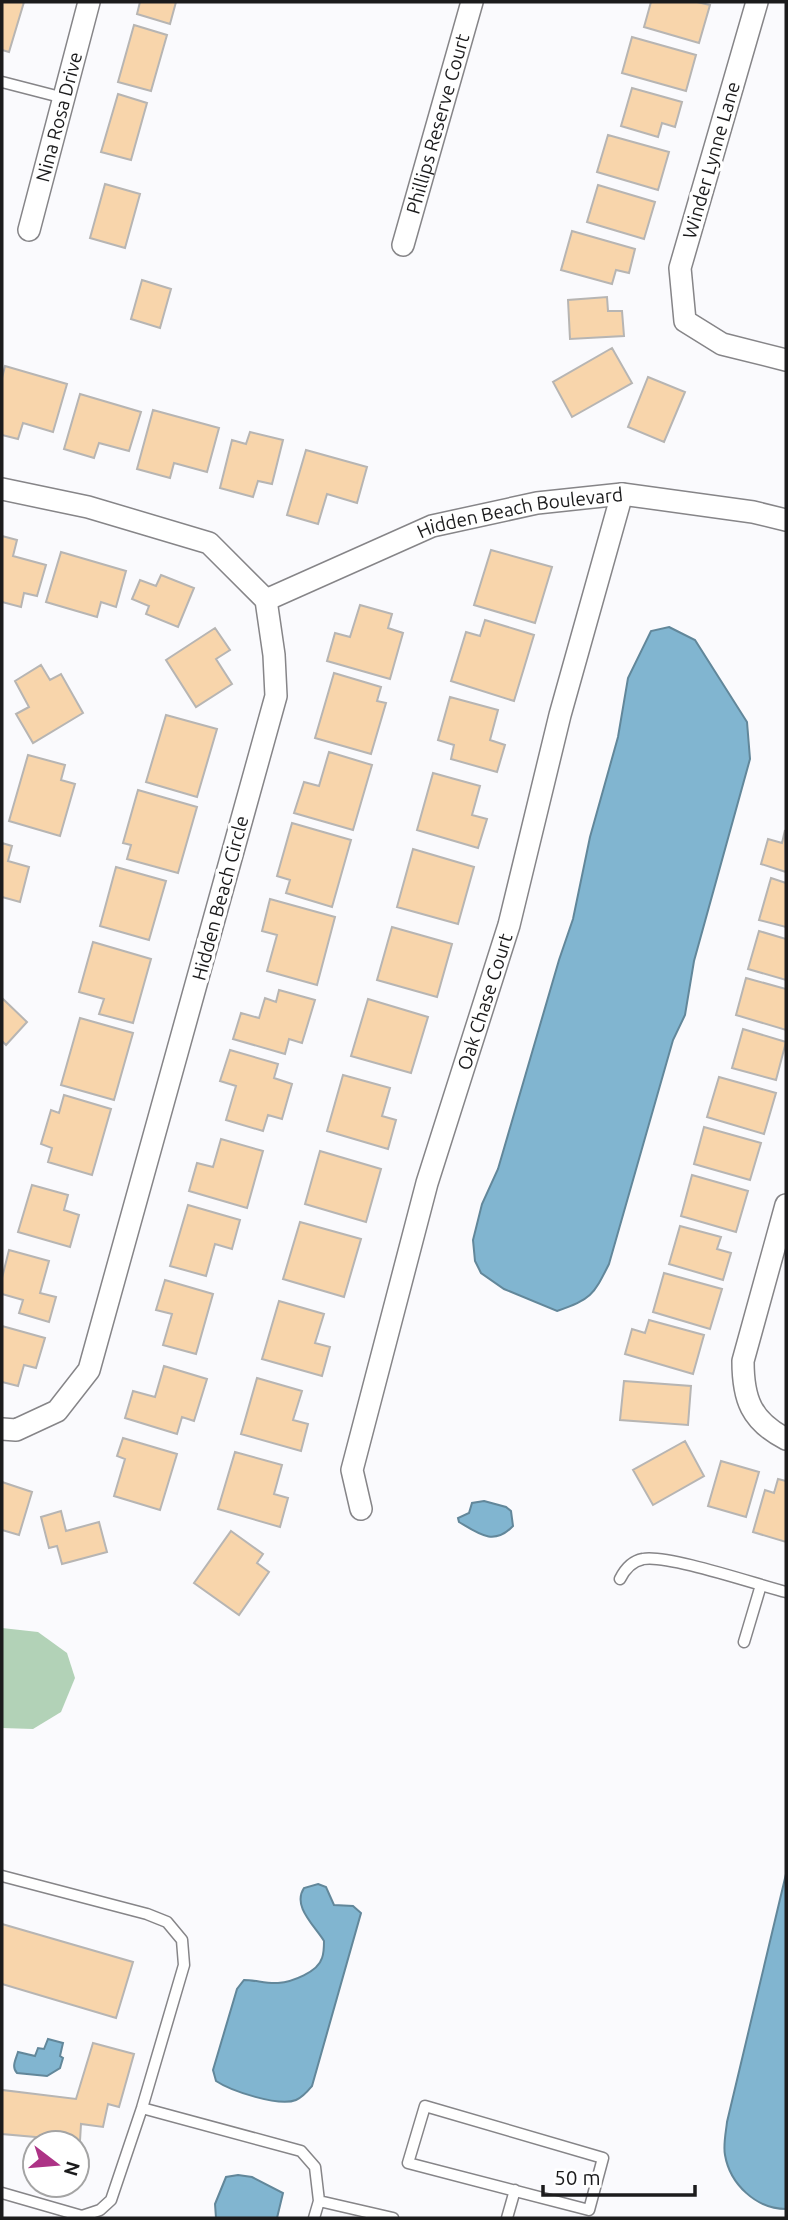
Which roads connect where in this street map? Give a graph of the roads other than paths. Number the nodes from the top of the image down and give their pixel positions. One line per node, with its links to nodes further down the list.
1 (89, 2): 5 (street, Nina Rosa Drive)
2 (472, 2): 7 (street, Phillips Reserve Court)
3 (757, 2): 8 (street, Winder Lynne Lane)
4 (2, 82): 5 (lane)
5 (64, 98): 6 (street, Nina Rosa Drive)
6 (30, 230)
7 (403, 245)
8 (786, 360)
9 (2, 489): 12 (street)
10 (622, 494): 11 (street, Hidden Beach Boulevard); 12 (street, Hidden Beach Boulevard); 16 (street, Oak Chase Court)
11 (786, 520)
12 (266, 600): 14 (street, Hidden Beach Circle)
13 (786, 1205): 15 (street)
14 (2, 1429)
15 (786, 1438)
16 (361, 1509)
17 (620, 1579): 18 (lane)
18 (761, 1585): 19 (lane); 20 (lane)
19 (786, 1592)
20 (744, 1642)
21 (2, 1876): 22 (lane)
22 (142, 2108): 24 (lane); 25 (lane)
23 (515, 2190): 23 (lane); 28 (lane)
24 (2, 2193)
25 (319, 2201): 26 (lane); 27 (lane)
26 (314, 2218)
27 (393, 2218)
28 (507, 2218)

